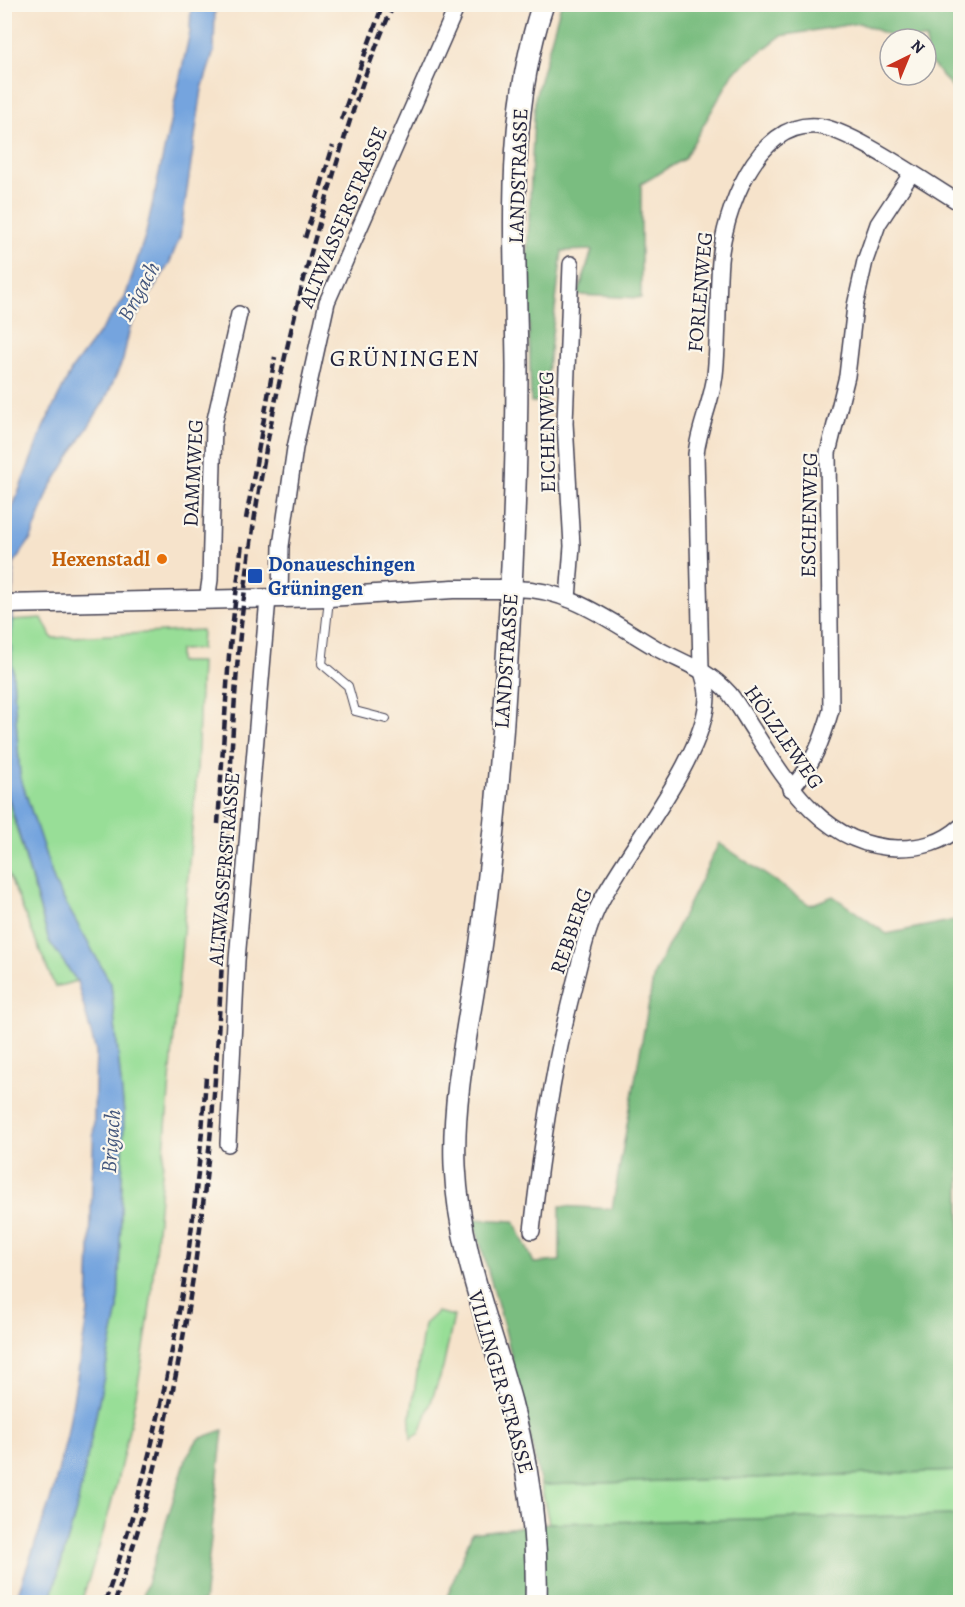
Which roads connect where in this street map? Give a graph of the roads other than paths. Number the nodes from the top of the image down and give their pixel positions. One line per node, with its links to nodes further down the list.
1 (458, 4): 9 (street, ALTWASSERSTRASSE)
2 (543, 4): 7 (main road, LANDSTRASSE)
3 (911, 174): 4 (street, FORLENWEG); 13 (street, FORLENWEG); 15 (street, ESCHENWEG)
4 (960, 203)
5 (571, 264): 10 (street, EICHENWEG)
6 (239, 314): 11 (street, DAMMWEG)
7 (511, 588): 8 (street); 10 (street, HÖLZLEWEG); 19 (main road, LANDSTRASSE)
8 (329, 597): 9 (street); 14 (lane)
9 (274, 598): 11 (street); 17 (street, ALTWASSERSTRASSE)
10 (568, 599): 13 (street, HÖLZLEWEG)
11 (207, 600): 12 (street)
12 (4, 604)
13 (700, 668): 15 (street, HÖLZLEWEG); 18 (street, REBBERG)
14 (386, 719)
15 (791, 789): 16 (street, HÖLZLEWEG)
16 (960, 827)
17 (228, 1144)
18 (532, 1231)
19 (462, 1235): 20 (main road, VILLINGER STRASSE)
20 (536, 1602)

